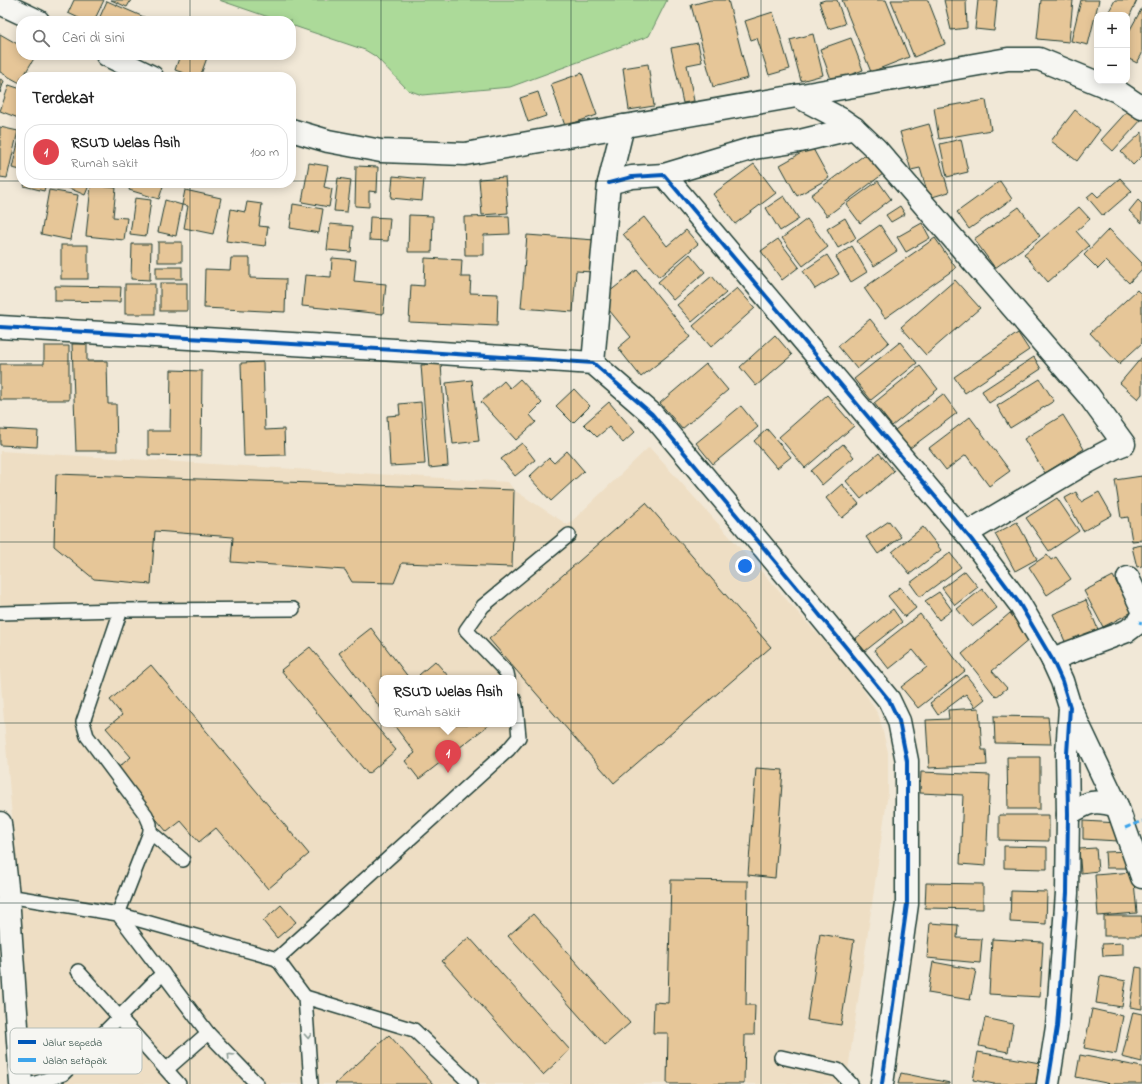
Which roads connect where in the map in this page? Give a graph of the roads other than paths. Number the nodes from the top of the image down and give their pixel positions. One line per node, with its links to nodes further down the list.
1 (8, 5): 2 (street)
2 (29, 16)
3 (117, 60): 4 (street)
4 (142, 72)
5 (797, 96): 6 (street); 7 (street); 8 (street)
6 (1142, 108)
7 (623, 126): 9 (street); 11 (street)
8 (854, 128): 10 (street); 14 (street)
9 (296, 131)
10 (664, 175): 11 (street); 15 (street)
11 (609, 183): 13 (street)
12 (0, 327): 13 (street)
13 (593, 363): 56 (street)
14 (1133, 442): 15 (street)
15 (967, 533): 23 (street)
16 (570, 535): 24 (lane)
17 (1128, 578): 18 (street)
18 (1142, 608)
19 (293, 609): 20 (lane)
20 (121, 610): 21 (lane); 30 (lane)
21 (0, 613)
22 (1142, 617): 23 (street)
23 (1052, 660): 25 (street)
24 (507, 675)
25 (1070, 707): 27 (street); 28 (street)
26 (517, 716): 35 (lane)
27 (1117, 806): 28 (street); 32 (street)
28 (1068, 814): 57 (street)
29 (0, 823): 33 (street)
30 (150, 832): 31 (lane); 34 (lane)
31 (183, 860)
32 (1142, 877)
33 (8, 896): 34 (lane); 40 (street)
34 (118, 914): 35 (lane); 37 (lane)
35 (277, 959): 38 (lane)
36 (78, 972): 39 (lane)
37 (163, 973): 39 (lane); 43 (lane)
38 (305, 998): 53 (lane, one-way to 53); 54 (lane)
39 (118, 1017): 41 (lane); 42 (lane)
40 (17, 1028)
41 (107, 1028)
42 (128, 1028)
43 (208, 1033): 46 (lane); 52 (lane, one-way to 43)
44 (142, 1043): 46 (lane)
45 (781, 1058): 55 (lane)
46 (167, 1070): 51 (lane)
47 (20, 1074): 49 (street)
48 (63, 1074): 50 (lane)
49 (21, 1084)
50 (33, 1084)
51 (179, 1084)
52 (257, 1084)
53 (311, 1084)
54 (471, 1084)
55 (851, 1084)
56 (882, 1084)
57 (1048, 1084)

